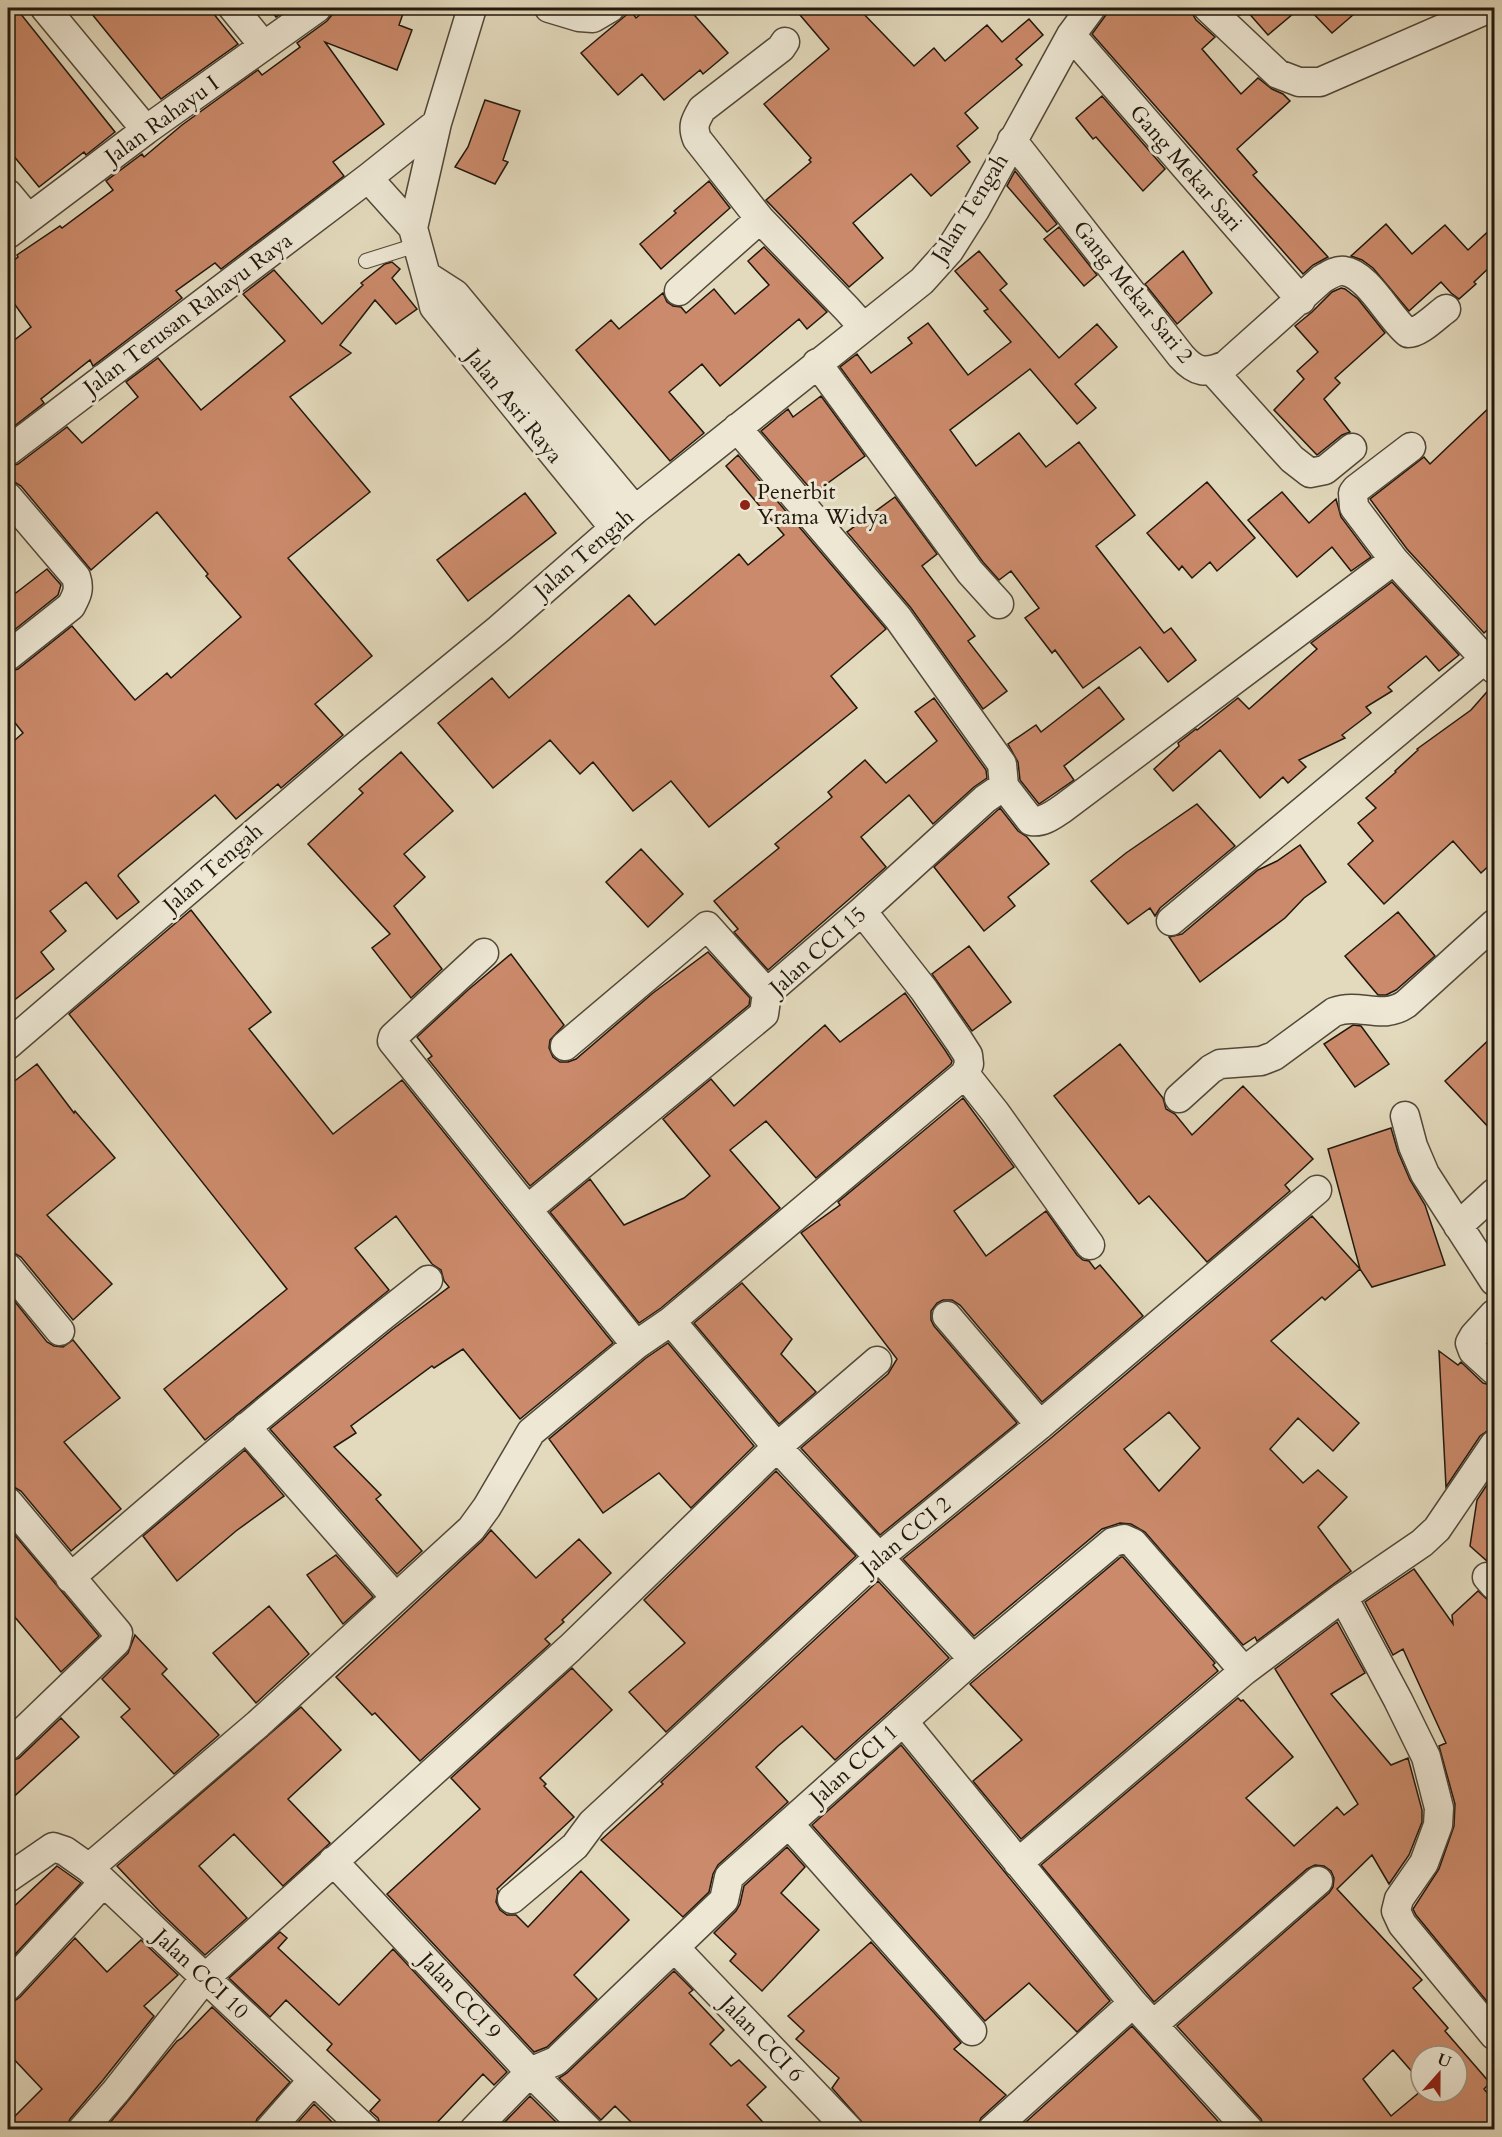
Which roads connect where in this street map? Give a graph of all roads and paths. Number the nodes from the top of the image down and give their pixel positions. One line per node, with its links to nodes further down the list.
1 (45, 8): 14 (street)
2 (233, 8): 12 (street)
3 (317, 8): 12 (street, Jalan Rahayu I)
4 (471, 8): 13 (street)
5 (549, 8): 6 (street)
6 (610, 8)
7 (1091, 8): 10 (street, Jalan Tengah)
8 (1208, 8): 9 (street)
9 (1490, 8)
10 (1071, 35): 15 (street, Jalan Tengah); 24 (street, Gang Mekar Sari)
11 (785, 42): 18 (street)
12 (264, 46): 14 (street, Jalan Rahayu I)
13 (437, 123): 16 (street, Jalan Terusan Rahayu Raya); 20 (street)
14 (146, 130): 19 (street, Jalan Rahayu I)
15 (1012, 140): 26 (street, Jalan Tengah); 28 (street, Gang Mekar Sari 2)
16 (368, 178): 20 (street); 32 (street, Jalan Terusan Rahayu Raya)
17 (8, 194): 19 (street)
18 (760, 219): 23 (street); 26 (street)
19 (18, 226)
20 (415, 237): 21 (lane); 22 (street, Jalan Asri Raya)
21 (366, 261)
22 (427, 276): 34 (street, Jalan Asri Raya); 35 (street, Jalan Asri Raya)
23 (679, 291)
24 (1301, 300): 25 (street, Gang Mekar Sari 2); 28 (street, Gang Mekar Sari 2)
25 (1446, 309)
26 (863, 327): 27 (street, Jalan Tengah)
27 (817, 363): 29 (street, Jalan Tengah); 37 (street)
28 (1213, 371): 31 (street)
29 (736, 428): 34 (street, Jalan Tengah); 40 (street)
30 (1411, 447): 36 (street)
31 (1352, 448)
32 (8, 451)
33 (8, 497): 38 (street)
34 (635, 510): 35 (street, Jalan Tengah)
35 (614, 528): 46 (street, Jalan Tengah)
36 (1394, 560): 39 (street); 40 (street)
37 (999, 604)
38 (8, 656)
39 (1490, 664): 42 (street)
40 (1004, 786): 41 (street, Jalan CCI 15)
41 (862, 911): 45 (street, Jalan CCI 15); 48 (street)
42 (1171, 921)
43 (1494, 924): 49 (street)
44 (484, 953): 53 (street)
45 (767, 993): 47 (street); 53 (street, Jalan CCI 15)
46 (8, 1045)
47 (565, 1046)
48 (965, 1074): 55 (street); 61 (street)
49 (1179, 1098)
50 (1405, 1116): 54 (street)
51 (1317, 1190): 66 (street, Jalan CCI 2)
52 (1494, 1193): 54 (street)
53 (528, 1209): 63 (street)
54 (1458, 1227): 58 (street)
55 (1090, 1245)
56 (8, 1268): 62 (street)
57 (428, 1280): 67 (street)
58 (1494, 1281)
59 (1494, 1314): 65 (street)
60 (947, 1317): 66 (street)
61 (671, 1321): 63 (street); 69 (street)
62 (60, 1330)
63 (636, 1345): 73 (street)
64 (877, 1361): 69 (street)
65 (1494, 1370)
66 (1040, 1425): 71 (street, Jalan CCI 2)
67 (246, 1427): 72 (street); 73 (street)
68 (1494, 1445): 74 (street)
69 (777, 1447): 71 (street); 80 (street)
70 (8, 1502): 72 (street)
71 (879, 1558): 75 (street); 85 (street, Jalan CCI 2)
72 (70, 1578): 78 (street)
73 (395, 1597): 82 (street)
74 (1343, 1597): 76 (street); 92 (street)
75 (973, 1659): 76 (street, Jalan CCI 1); 77 (street, Jalan CCI 1)
76 (1244, 1671): 81 (street)
77 (903, 1721): 79 (street, Jalan CCI 1); 81 (street)
78 (8, 1746)
79 (789, 1824): 86 (street, Jalan CCI 1); 91 (street)
80 (333, 1861): 87 (street); 93 (street, Jalan CCI 9)
81 (1018, 1863): 89 (street)
82 (96, 1875): 83 (street, Jalan CCI 10); 87 (street, Jalan CCI 10); 88 (street)
83 (8, 1878)
84 (1318, 1881): 90 (street)
85 (512, 1899)
86 (675, 1948): 93 (street, Jalan CCI 1); 100 (street, Jalan CCI 6)
87 (205, 1978): 94 (street, Jalan CCI 10); 95 (street)
88 (8, 1986)
89 (1133, 2003): 90 (street); 101 (street)
90 (1153, 2025): 102 (street)
91 (972, 2031)
92 (1494, 2035)
93 (530, 2072): 98 (street, Jalan CCI 1); 99 (street, Jalan CCI 9)
94 (313, 2080): 96 (street); 97 (street, Jalan CCI 10)
95 (82, 2130)
96 (269, 2130)
97 (366, 2130)
98 (474, 2130)
99 (588, 2130)
100 (849, 2130)
101 (992, 2130)
102 (1249, 2130)

